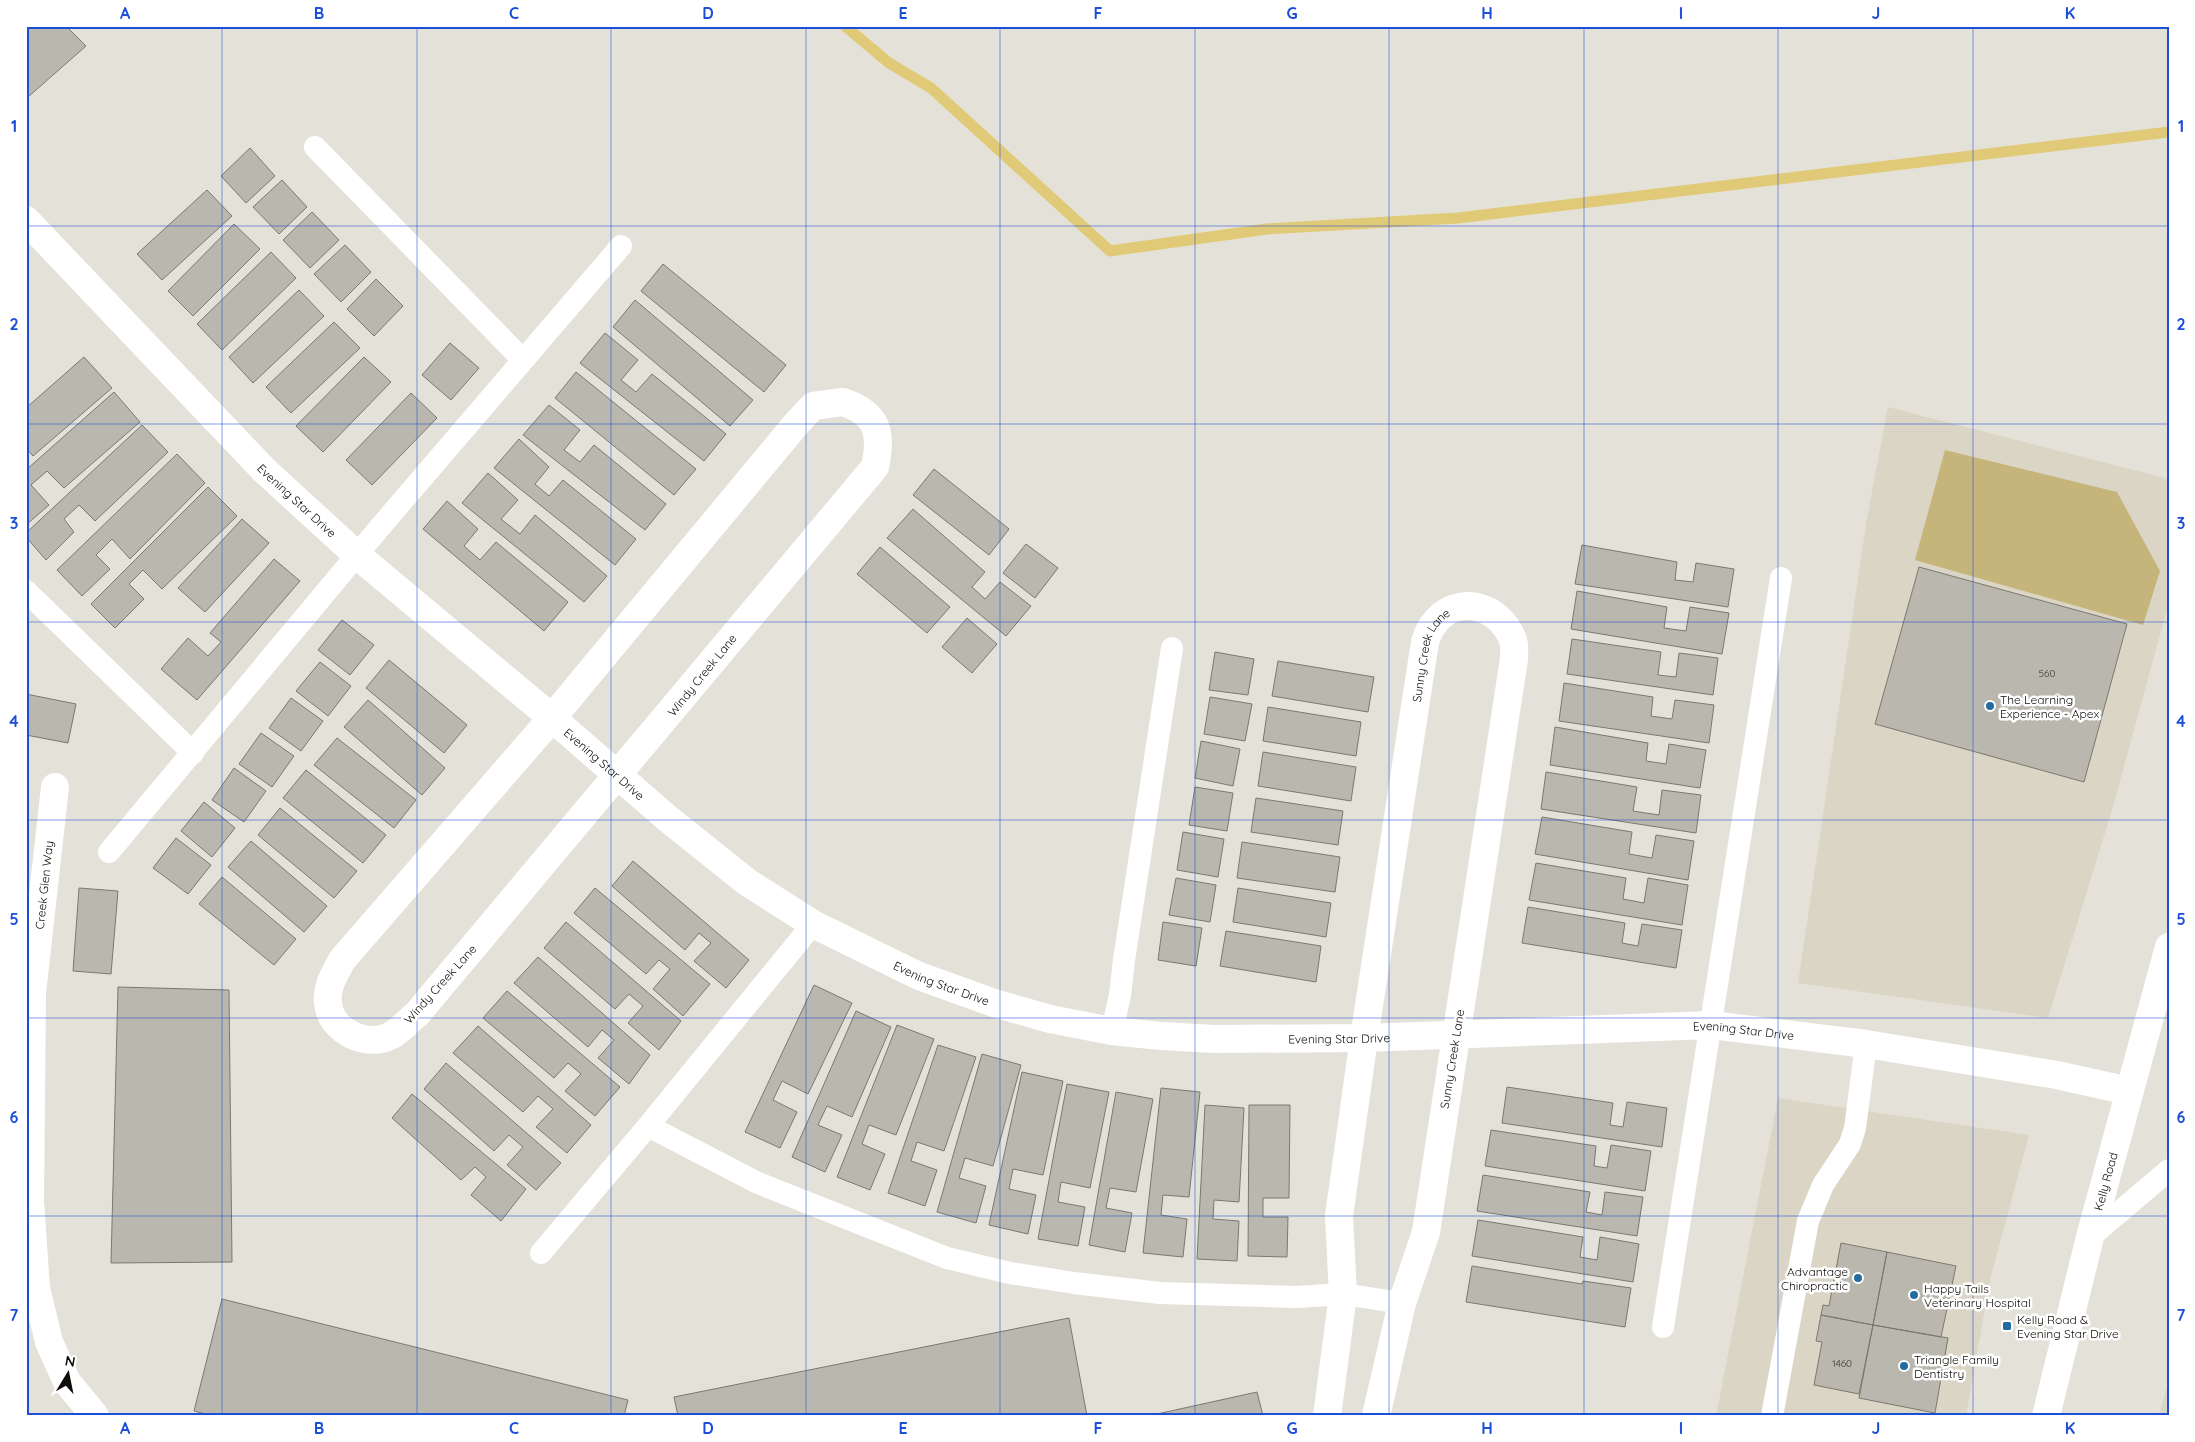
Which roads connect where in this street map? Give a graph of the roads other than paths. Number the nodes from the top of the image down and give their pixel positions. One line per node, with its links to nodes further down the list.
1 (315, 148): 4 (lane)
2 (26, 220): 5 (street, Evening Star Drive)
3 (621, 246): 4 (lane)
4 (523, 360): 5 (lane)
5 (358, 556): 9 (street, Evening Star Drive); 10 (lane)
6 (1781, 578): 16 (lane)
7 (26, 591): 10 (lane)
8 (1172, 648): 17 (lane)
9 (552, 718): 11 (street, Evening Star Drive); 11 (street, Windy Creek Lane); 11 (street, Windy Creek Lane)
10 (193, 752): 13 (lane)
11 (618, 776): 14 (street, Evening Star Drive)
12 (55, 788): 29 (street, Creek Glen Way)
13 (109, 852)
14 (813, 924): 17 (street, Evening Star Drive); 22 (lane)
15 (2169, 947): 21 (street, Kelly Road)
16 (1711, 1026): 18 (street, Evening Star Drive); 20 (street, Evening Star Drive); 28 (lane)
17 (1112, 1031): 19 (street, Evening Star Drive)
18 (1455, 1035): 19 (street, Evening Star Drive); 19 (street, Sunny Creek Lane); 27 (street, Sunny Creek Lane)
19 (1364, 1038): 26 (street, Sunny Creek Lane)
20 (1866, 1044): 21 (street, Evening Star Drive); 32 (lane)
21 (2129, 1091): 24 (street, Kelly Road)
22 (648, 1126): 25 (lane); 26 (lane)
23 (2169, 1170): 24 (lane)
24 (2090, 1237): 33 (street, Kelly Road)
25 (541, 1253)
26 (1343, 1294): 27 (lane); 30 (street, Sunny Creek Lane)
27 (1402, 1304): 31 (street, Sunny Creek Lane)
28 (1663, 1327)
29 (95, 1416)
30 (1327, 1416)
31 (1376, 1416)
32 (1772, 1416)
33 (2046, 1416)

